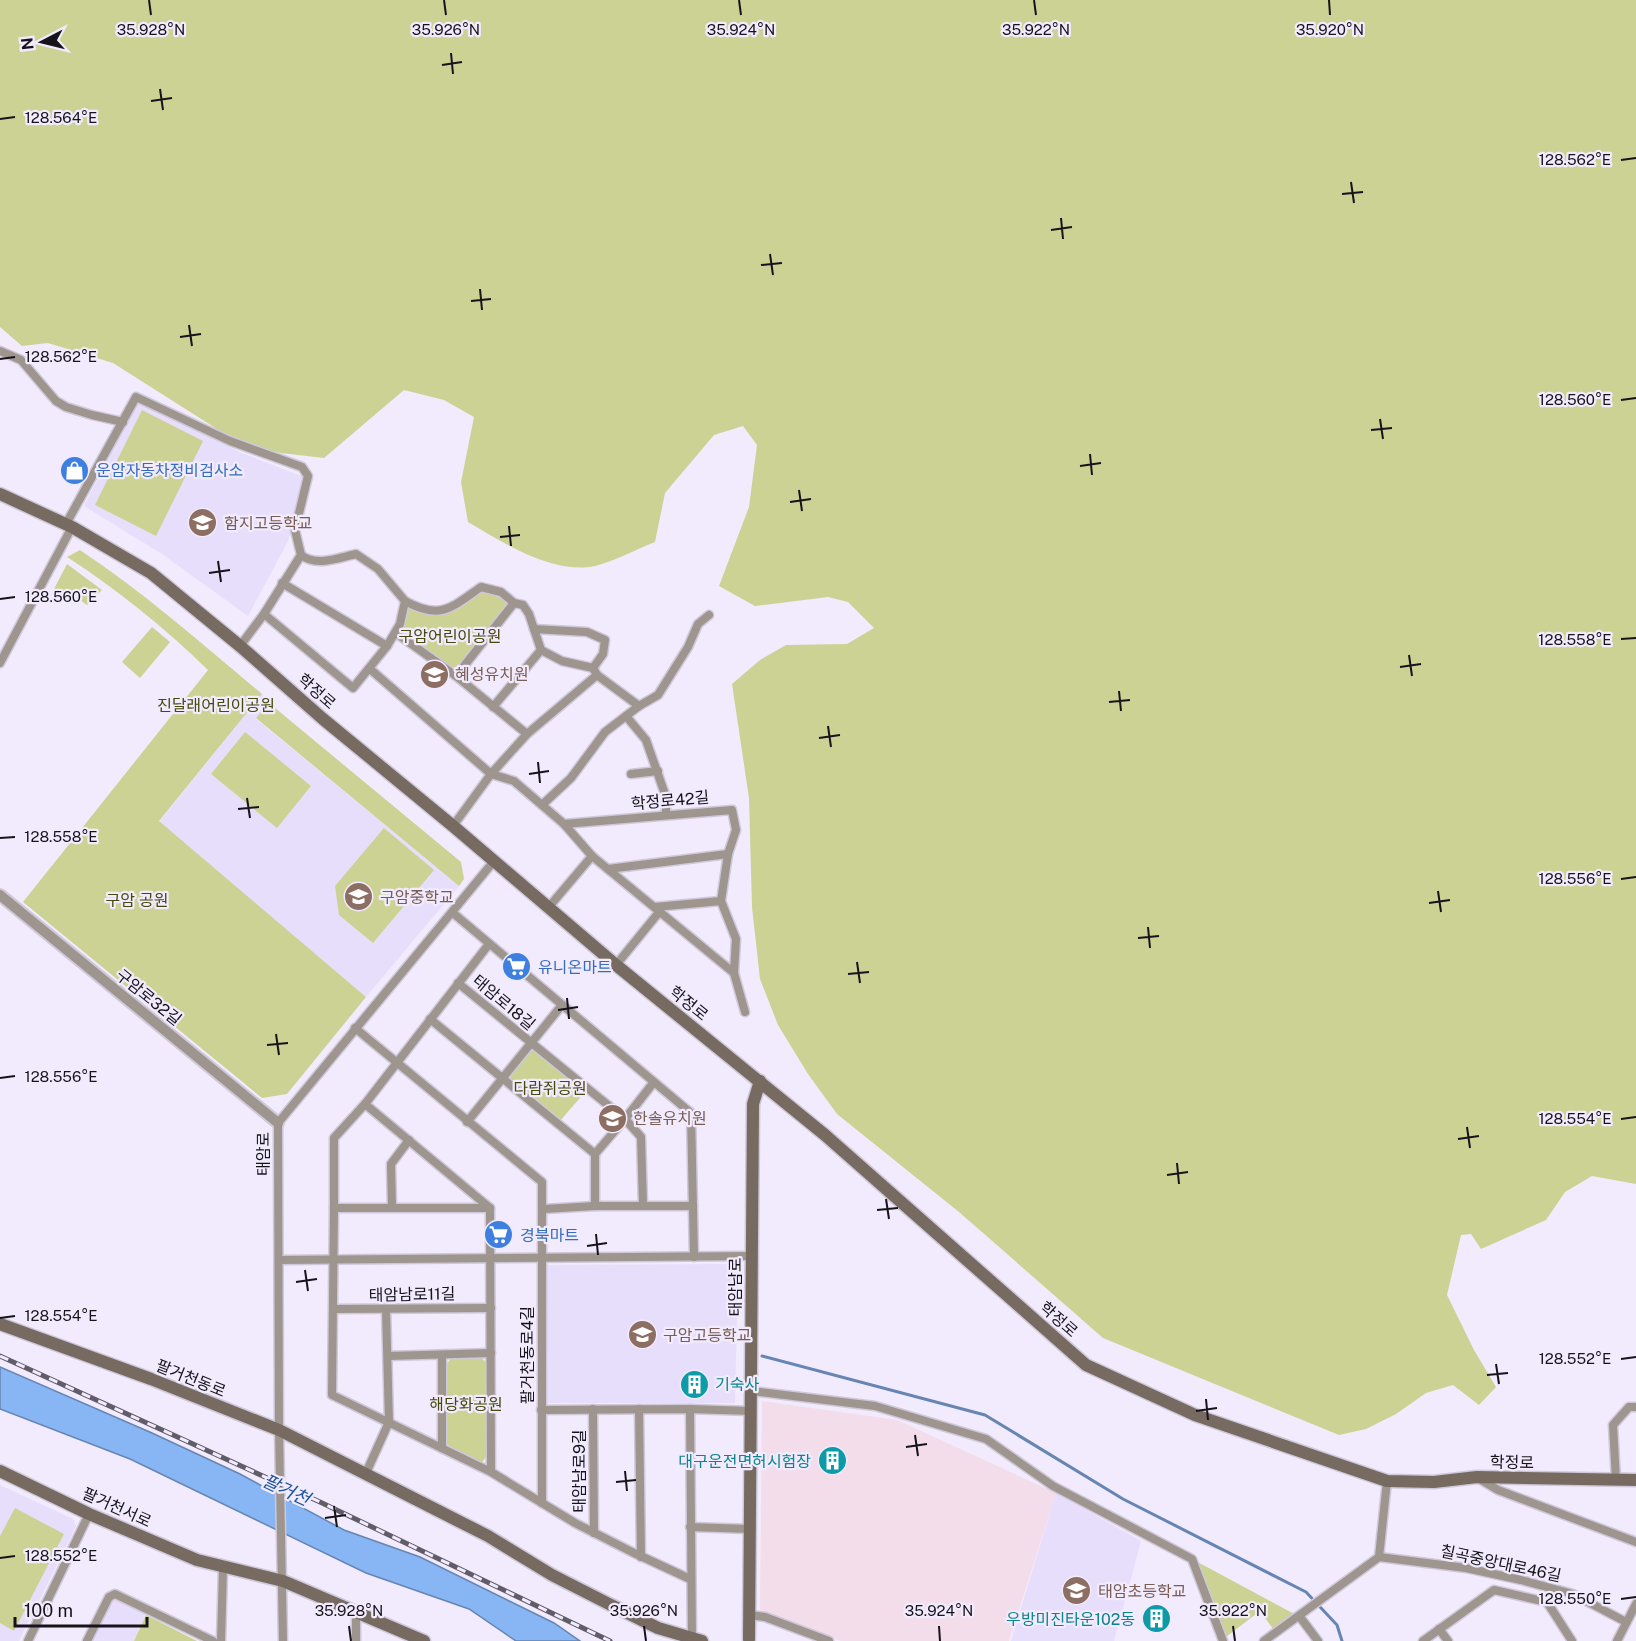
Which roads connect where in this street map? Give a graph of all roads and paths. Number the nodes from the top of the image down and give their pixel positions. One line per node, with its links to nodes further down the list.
1 (0, 351): 2 (street)
2 (123, 422): 4 (street); 5 (street)
3 (0, 494): 4 (main road, 학정로)
4 (69, 525): 13 (main road, 학정로); 16 (street)
5 (301, 555): 6 (street); 7 (street)
6 (282, 583): 9 (street); 14 (street)
7 (405, 601): 8 (street); 12 (street)
8 (514, 603): 11 (street); 19 (street)
9 (264, 614): 13 (street); 17 (street)
10 (708, 615): 20 (street)
11 (534, 629): 15 (street); 18 (street)
12 (396, 633): 14 (street); 19 (street)
13 (240, 646): 30 (main road, 학정로)
14 (387, 646): 17 (street)
15 (541, 650): 18 (street); 21 (street)
16 (0, 663)
17 (369, 669): 25 (street)
18 (595, 672): 20 (street); 23 (street)
19 (456, 676): 21 (street)
20 (639, 706): 22 (street)
21 (493, 707): 23 (street)
22 (626, 716): 24 (street); 27 (street)
23 (527, 734): 25 (street)
24 (658, 771): 26 (street); 28 (street)
25 (491, 774): 27 (street); 30 (street)
26 (631, 774)
27 (542, 805): 29 (street)
28 (666, 815): 29 (street, 학정로42길); 31 (street, 학정로42길)
29 (564, 824): 32 (street)
30 (453, 826): 33 (main road, 학정로)
31 (728, 854): 34 (street); 36 (street, 학정로42길)
32 (592, 856): 34 (street); 37 (street)
33 (494, 861): 37 (main road, 학정로); 39 (street, 태암로)
34 (608, 869): 38 (street)
35 (0, 895): 56 (street, 구암로32길)
36 (721, 901): 38 (street); 42 (street)
37 (548, 908): 41 (main road, 학정로)
38 (658, 909): 41 (street); 42 (street)
39 (453, 913): 40 (street); 47 (street, 태암로)
40 (489, 944): 43 (street, 태암로18길); 44 (street)
41 (616, 965): 51 (main road, 학정로)
42 (734, 973): 45 (street)
43 (458, 983): 46 (street, 태암로18길); 48 (street, 태암로18길)
44 (562, 1005): 48 (street, 태암로18길); 52 (street)
45 (745, 1012)
46 (430, 1019): 49 (street); 50 (street)
47 (356, 1028): 49 (street, 팔거천동로4길); 56 (street, 태암로)
48 (530, 1044): 50 (street); 54 (street, 태암로18길)
49 (397, 1062): 53 (street); 55 (street, 팔거천동로4길)
50 (503, 1079): 55 (street); 58 (street)
51 (760, 1081): 66 (main road, 태암남로); 95 (main road, 학정로)
52 (654, 1082): 54 (street); 61 (street)
53 (364, 1104): 57 (street); 63 (street)
54 (625, 1119): 58 (street); 59 (street, 태암로18길)
55 (468, 1122): 65 (street, 팔거천동로4길)
56 (278, 1123): 71 (street, 태암로)
57 (409, 1140): 62 (street); 64 (street)
58 (595, 1154): 60 (street)
59 (643, 1205): 60 (street); 61 (street)
60 (595, 1206): 65 (street)
61 (693, 1206): 67 (street)
62 (392, 1207): 63 (street); 64 (street)
63 (334, 1208): 70 (street)
64 (490, 1208): 68 (street)
65 (544, 1209): 69 (street, 팔거천동로4길)
66 (752, 1256): 67 (street); 79 (main road, 태암남로)
67 (694, 1257): 69 (street)
68 (489, 1258): 69 (street); 70 (street); 72 (street)
69 (542, 1258): 84 (street, 팔거천동로4길)
70 (334, 1259): 71 (street); 73 (street)
71 (279, 1260): 87 (street, 태암로)
72 (491, 1308): 74 (street, 태암남로11길); 76 (street)
73 (334, 1309): 74 (street, 태암남로11길); 86 (street)
74 (386, 1309): 78 (street)
75 (0, 1324): 87 (main road, 팔거천동로)
76 (491, 1353): 77 (street); 90 (street)
77 (442, 1354): 78 (street); 88 (street)
78 (388, 1356): 86 (street)
79 (752, 1391): 85 (main road, 태암남로); 123 (street)
80 (1636, 1407): 93 (street)
81 (593, 1409): 82 (street, 태암남로9길); 84 (street, 태암남로9길); 100 (street, 태암남로9길)
82 (639, 1409): 83 (street, 태암남로9길); 102 (street)
83 (690, 1409): 85 (street, 태암남로9길); 98 (street)
84 (541, 1410): 96 (street, 팔거천동로4길)
85 (751, 1411): 99 (main road, 태암남로)
86 (389, 1422): 88 (street); 91 (street)
87 (279, 1430): 91 (main road, 팔거천동로); 106 (street, 태암로)
88 (442, 1448): 90 (street)
89 (0, 1471): 97 (main road, 팔거천서로)
90 (491, 1472): 96 (street)
91 (366, 1473): 113 (main road, 팔거천동로)
92 (1477, 1478): 93 (main road, 학정로); 95 (main road, 학정로); 101 (street)
93 (1616, 1480): 94 (main road, 학정로)
94 (1636, 1480)
95 (1387, 1481): 103 (street)
96 (542, 1503): 100 (street)
97 (89, 1514): 104 (main road, 팔거천서로); 115 (street)
98 (690, 1527): 99 (street); 105 (street)
99 (750, 1529): 109 (main road, 태암남로)
100 (594, 1533): 102 (street)
101 (1636, 1542)
102 (641, 1557): 105 (street)
103 (1379, 1557): 110 (street); 111 (street, 칠곡중앙대로46길)
104 (223, 1568): 106 (main road, 팔거천서로); 118 (street)
105 (690, 1579): 113 (street)
106 (283, 1581): 108 (main road, 팔거천서로); 119 (street)
107 (1636, 1604): 111 (street)
108 (356, 1613): 120 (street); 121 (main road, 팔거천서로)
109 (750, 1615): 114 (main road, 태암남로); 122 (street)
110 (1300, 1617): 124 (street); 125 (street)
111 (1626, 1622): 129 (street)
112 (1439, 1629): 126 (street); 127 (street); 128 (street)
113 (697, 1640)
114 (748, 1640)
115 (28, 1641)
116 (87, 1641): 117 (street)
117 (213, 1641)
118 (221, 1641)
119 (283, 1641)
120 (356, 1641)
121 (424, 1641)
122 (829, 1641)
123 (1222, 1641)
124 (1264, 1641)
125 (1318, 1641)
126 (1423, 1641)
127 (1448, 1641)
128 (1572, 1641)
129 (1617, 1641)

